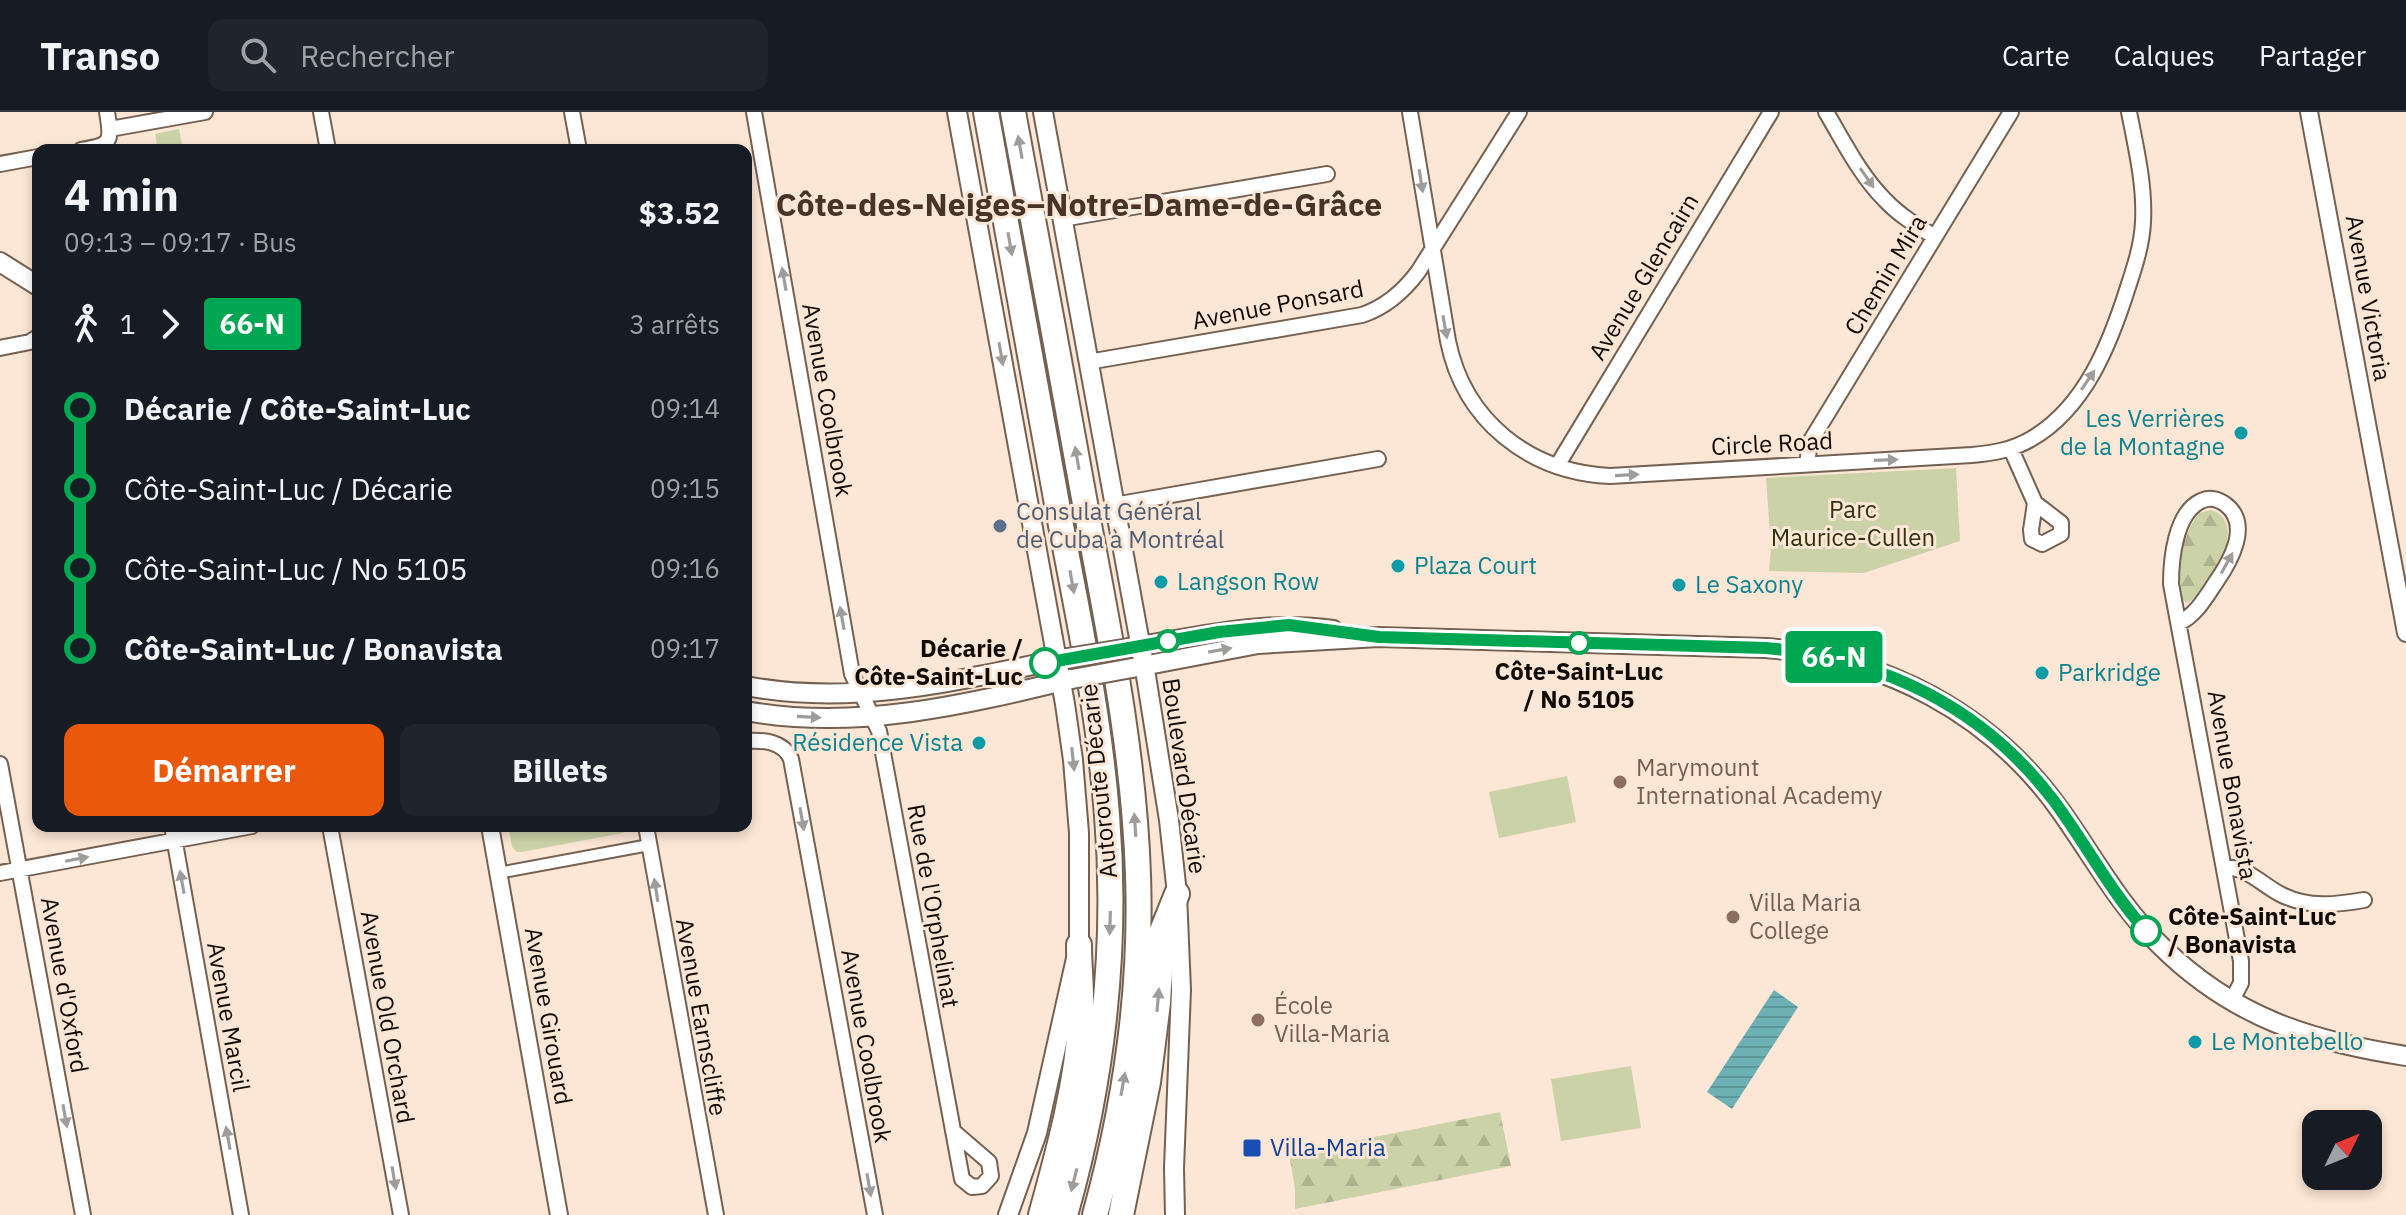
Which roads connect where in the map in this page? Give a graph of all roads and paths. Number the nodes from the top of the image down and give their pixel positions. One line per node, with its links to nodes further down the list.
1 (107, 112): 17 (street)
2 (205, 112): 17 (street)
3 (321, 112): 19 (street)
4 (572, 112): 20 (street)
5 (754, 112): 46 (street, Avenue Coolbrook, one-way to 5)
6 (957, 112): 42 (main road, one-way to 42)
7 (986, 112): 74 (highway, Autoroute Décarie, one-way to 74)
8 (1013, 112): 75 (highway, Autoroute Décarie, one-way to 8)
9 (1043, 112): 24 (main road, Boulevard Décarie)
10 (1410, 112): 26 (street, Circle Road, one-way to 26)
11 (1519, 112): 26 (street, Avenue Ponsard)
12 (1771, 112): 35 (street, Avenue Glencairn)
13 (1826, 112): 25 (street, one-way to 25)
14 (2011, 112): 25 (street, Chemin Mira)
15 (2129, 112): 32 (street, Circle Road, one-way to 15)
16 (2309, 112): 39 (street, Avenue Victoria)
17 (110, 129): 18 (street)
18 (106, 144)
19 (327, 144)
20 (578, 144)
21 (32, 158): 22 (street)
22 (0, 164)
23 (1327, 174): 24 (street)
24 (1062, 219): 31 (main road, Boulevard Décarie)
25 (1935, 237): 34 (street, Chemin Mira)
26 (1433, 250): 31 (street, Avenue Ponsard); 35 (street, Circle Road, one-way to 35)
27 (0, 262): 28 (main road)
28 (32, 282)
29 (32, 341): 30 (street)
30 (0, 348)
31 (1088, 362): 37 (main road, Boulevard Décarie)
32 (2011, 449): 34 (street, Circle Road, one-way to 32); 36 (street)
33 (1378, 459): 37 (street)
34 (1807, 464): 35 (street, Circle Road, one-way to 34)
35 (1557, 466)
36 (2035, 503)
37 (1114, 505): 41 (main road, Boulevard Décarie)
38 (2179, 623): 38 (street, Avenue Bonavista, one-way to 38); 56 (street, Avenue Bonavista)
39 (2406, 633)
40 (1379, 637): 41 (main road); 43 (main road, one-way to 40); 63 (main road)
41 (1134, 647): 42 (main road, bridge); 43 (main road, Boulevard Décarie)
42 (1062, 659): 44 (main road); 46 (main road)
43 (1138, 666): 44 (main road, bridge); 60 (main road, Boulevard Décarie)
44 (1066, 681): 48 (main road); 62 (main road, one-way to 62)
45 (752, 687): 46 (main road)
46 (859, 694): 48 (street, Rue de l'Orphelinat)
47 (752, 712): 48 (main road, one-way to 48)
48 (872, 717): 65 (street, Rue de l'Orphelinat)
49 (752, 741): 71 (street, Avenue Coolbrook, one-way to 71)
50 (0, 764): 57 (street, Avenue d'Oxford)
51 (331, 832): 68 (street, Avenue Old Orchard, one-way to 68)
52 (491, 832): 59 (street, Avenue Girouard)
53 (647, 832): 55 (street, Avenue Earnscliffe)
54 (174, 833): 57 (street, one-way to 54); 67 (street, Avenue Marcil, one-way to 54)
55 (649, 845): 59 (street); 70 (street, Avenue Earnscliffe, one-way to 55)
56 (2225, 868): 61 (street); 63 (street, Avenue Bonavista)
57 (20, 869): 58 (street); 66 (street, Avenue d'Oxford, one-way to 66)
58 (0, 873)
59 (498, 873): 69 (street, Avenue Girouard)
60 (1177, 894): 76 (highway, one-way to 60); 77 (main road, Boulevard Décarie)
61 (2364, 900)
62 (1079, 945): 72 (main road); 73 (highway)
63 (2232, 1000): 64 (main road)
64 (2403, 1056)
65 (953, 1131)
66 (83, 1215)
67 (241, 1215)
68 (401, 1215)
69 (559, 1215)
70 (716, 1215)
71 (875, 1215)
72 (1006, 1215)
73 (1041, 1215)
74 (1065, 1215)
75 (1095, 1215)
76 (1121, 1215)
77 (1175, 1215)

